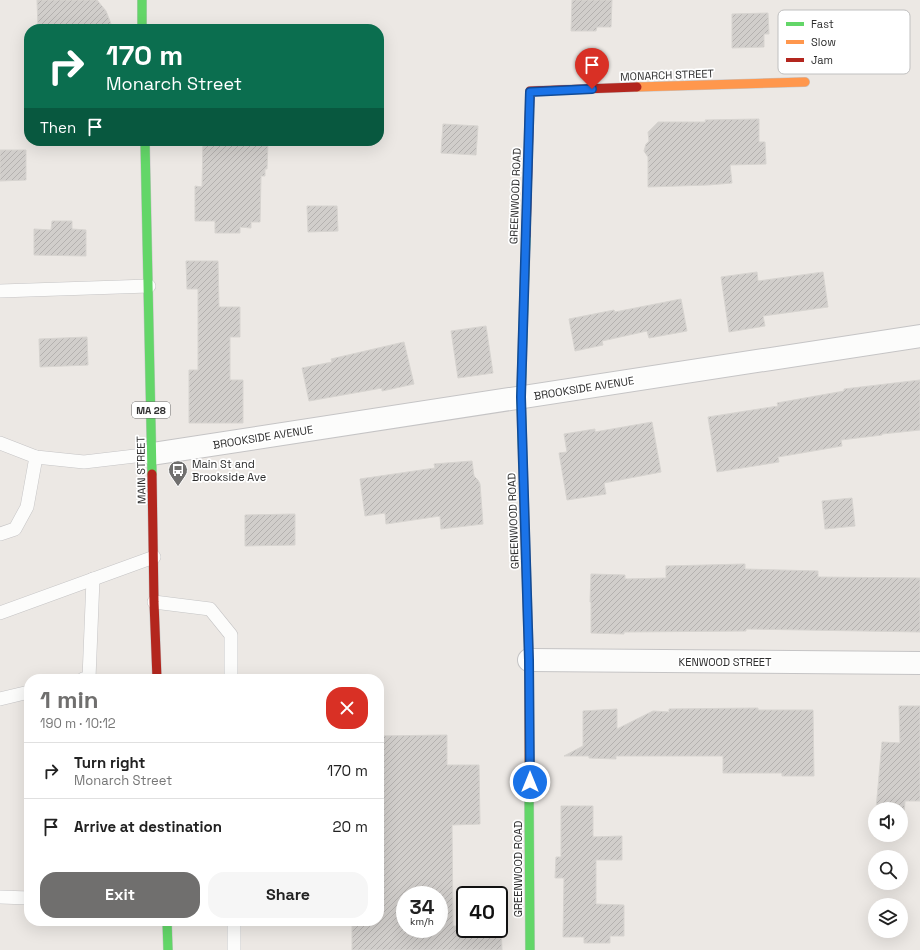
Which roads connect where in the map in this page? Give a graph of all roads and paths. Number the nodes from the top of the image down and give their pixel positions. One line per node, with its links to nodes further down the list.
1 (142, 0): 2 (street)
2 (142, 24)
3 (805, 82): 4 (street, MONARCH STREET)
4 (530, 92): 9 (street, GREENWOOD ROAD)
5 (145, 146): 6 (street, MAIN STREET / MA 28)
6 (148, 286): 7 (lane); 11 (street, MAIN STREET / MA 28)
7 (0, 291)
8 (920, 336): 9 (street, BROOKSIDE AVENUE)
9 (521, 397): 11 (street, BROOKSIDE AVENUE); 18 (street, GREENWOOD ROAD)
10 (0, 443): 12 (lane)
11 (152, 454): 12 (lane); 14 (street, MAIN STREET / MA 28)
12 (36, 457): 13 (lane)
13 (0, 534)
14 (154, 557): 15 (lane); 16 (street, MAIN STREET / MA 28)
15 (93, 579): 17 (lane); 20 (lane)
16 (154, 602): 21 (street, MAIN STREET / MA 28); 22 (lane)
17 (0, 613)
18 (529, 660): 19 (street, KENWOOD STREET); 31 (street, GREENWOOD ROAD)
19 (920, 663)
20 (89, 674)
21 (158, 674)
22 (231, 674)
23 (24, 693): 24 (lane)
24 (0, 699)
25 (0, 897): 26 (lane)
26 (24, 898)
27 (167, 926): 29 (street)
28 (234, 926): 30 (lane)
29 (168, 950)
30 (234, 950)
31 (530, 950)

